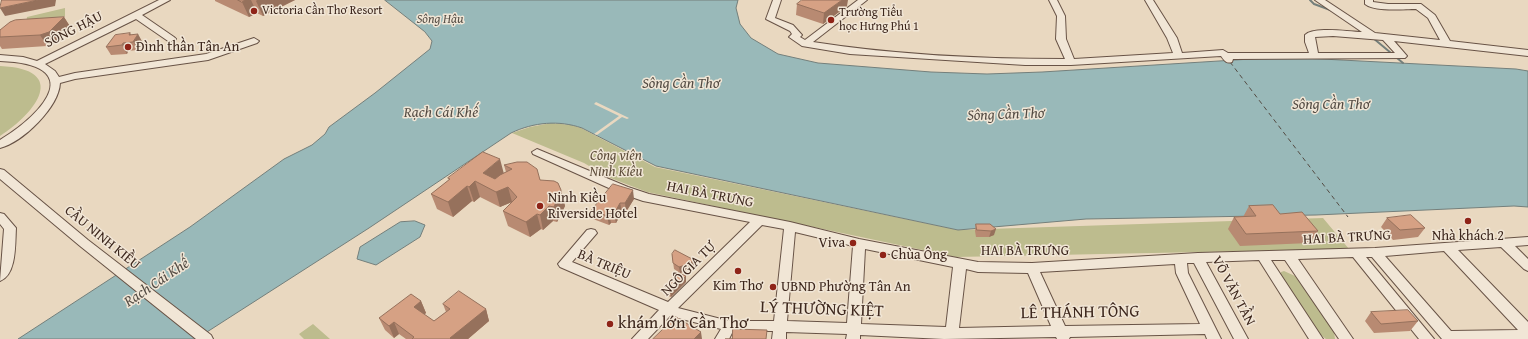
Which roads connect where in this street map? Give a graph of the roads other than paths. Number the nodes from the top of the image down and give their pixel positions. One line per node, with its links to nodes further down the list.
1 (166, 0): 8 (street, SÔNG HẬU)
2 (777, 0): 14 (street)
3 (863, 0): 14 (street)
4 (1053, 0): 19 (street)
5 (1149, 0): 16 (street)
6 (1319, 0): 9 (street)
7 (1369, 0): 13 (street)
8 (136, 15): 11 (street); 20 (street, SÔNG HẬU)
9 (1370, 35): 10 (street); 17 (street)
10 (1386, 37): 13 (street); 17 (street)
11 (171, 39)
12 (254, 41): 21 (street)
13 (1446, 43): 15 (street)
14 (805, 44): 19 (street)
15 (1528, 53)
16 (1179, 55): 17 (street); 19 (street)
17 (1314, 55)
18 (0, 58): 20 (street)
19 (1071, 62)
20 (38, 64): 21 (street)
21 (56, 81): 22 (street)
22 (0, 145)
23 (537, 152): 26 (street, HAI BÀ TRƯNG)
24 (0, 173): 53 (street, CẦU NINH KIỀU)
25 (0, 217): 42 (street)
26 (759, 220): 27 (street, HAI BÀ TRƯNG); 43 (street, NGÔ GIA TỰ)
27 (790, 226): 31 (street, HAI BÀ TRƯNG); 46 (street)
28 (591, 234): 43 (street, BÀ TRIỆU)
29 (1528, 241): 30 (street, HAI BÀ TRƯNG)
30 (1503, 242): 32 (street, HAI BÀ TRƯNG); 40 (street)
31 (859, 243): 39 (street, HAI BÀ TRƯNG); 47 (street)
32 (1446, 246): 33 (street, HAI BÀ TRƯNG); 45 (street)
33 (1375, 252): 34 (street, HAI BÀ TRƯNG); 52 (street)
34 (1356, 253): 35 (street, HAI BÀ TRƯNG); 59 (street)
35 (1289, 256): 36 (street, HAI BÀ TRƯNG); 58 (street)
36 (1263, 257): 37 (street, HAI BÀ TRƯNG); 57 (street)
37 (1198, 258): 38 (street, HAI BÀ TRƯNG); 56 (street, VÕ VĂN TẦN)
38 (1180, 259): 41 (street, HAI BÀ TRƯNG); 48 (street)
39 (960, 262): 41 (street, HAI BÀ TRƯNG); 51 (street)
40 (1528, 266)
41 (1032, 268): 49 (street)
42 (0, 276)
43 (669, 311): 44 (street, LÝ THƯỜNG KIỆT); 54 (street, NGÔ GIA TỰ)
44 (729, 326): 46 (street, LÝ THƯỜNG KIỆT); 55 (street)
45 (1528, 331)
46 (779, 333): 47 (street, LÝ THƯỜNG KIỆT)
47 (853, 334): 51 (street, LÝ THƯỜNG KIỆT)
48 (1211, 334): 49 (street, LÊ THÁNH TÔNG)
49 (1062, 335): 51 (street, LÊ THÁNH TÔNG)
50 (1528, 335): 52 (street)
51 (952, 336)
52 (1449, 338)
53 (206, 339)
54 (640, 339)
55 (722, 339)
56 (1240, 339)
57 (1316, 339)
58 (1346, 339)
59 (1427, 339)

